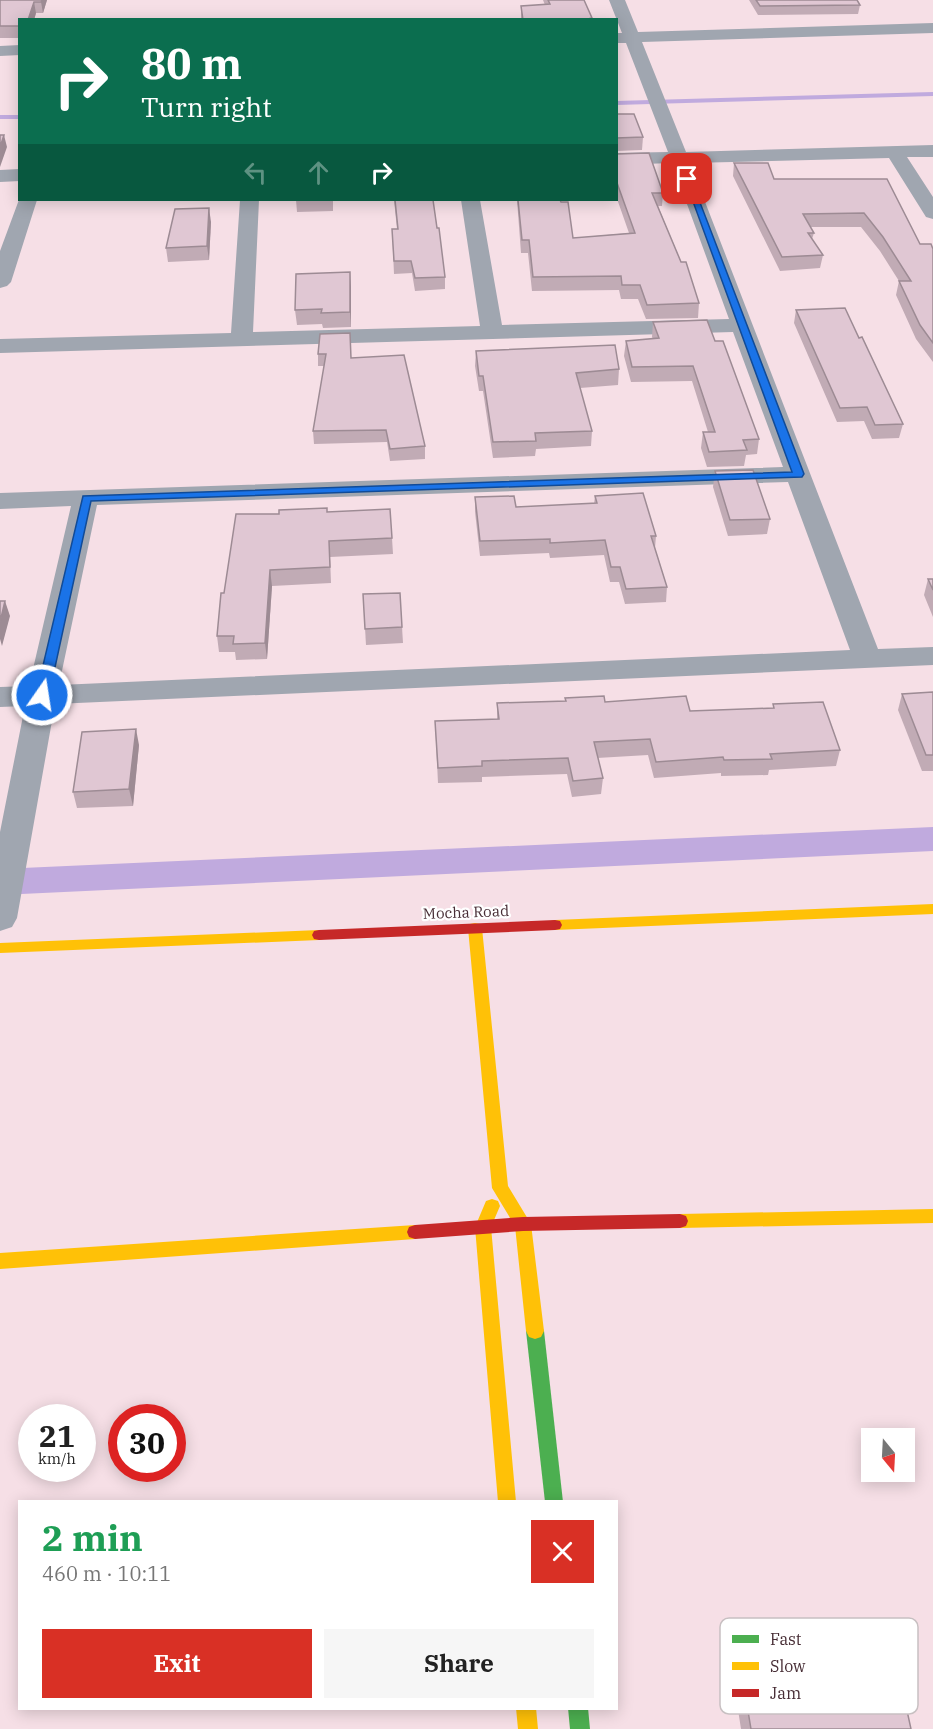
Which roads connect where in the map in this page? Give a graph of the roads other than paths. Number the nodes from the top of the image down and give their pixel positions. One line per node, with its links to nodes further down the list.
1 (616, 0): 3 (street)
2 (933, 28): 3 (street)
3 (624, 38): 8 (street)
4 (18, 50): 5 (street)
5 (0, 51)
6 (933, 151): 7 (street)
7 (894, 152): 8 (street); 15 (street)
8 (679, 158): 9 (street); 17 (street)
9 (618, 159)
10 (18, 175): 11 (street)
11 (0, 176)
12 (27, 201): 16 (street)
13 (249, 201): 19 (street)
14 (470, 201): 18 (street)
15 (933, 213)
16 (0, 282)
17 (742, 325): 18 (street); 21 (street)
18 (492, 332): 19 (street)
19 (242, 339): 20 (street)
20 (0, 346)
21 (799, 474): 22 (street); 25 (street)
22 (86, 498): 23 (street); 26 (street)
23 (0, 501)
24 (933, 656): 25 (street)
25 (867, 658): 26 (street)
26 (42, 695): 27 (street); 29 (street)
27 (0, 697)
28 (933, 909): 30 (street, Mocha Road)
29 (0, 916)
30 (475, 928): 31 (street, Mocha Road); 32 (street)
31 (0, 948)
32 (500, 1188): 34 (street); 35 (street)
33 (933, 1216): 34 (street)
34 (523, 1224): 35 (street); 38 (street)
35 (483, 1227): 36 (street); 37 (street)
36 (0, 1262)
37 (507, 1500)
38 (554, 1500)
39 (526, 1710): 41 (street)
40 (578, 1710): 42 (street)
41 (528, 1729)
42 (580, 1729)

